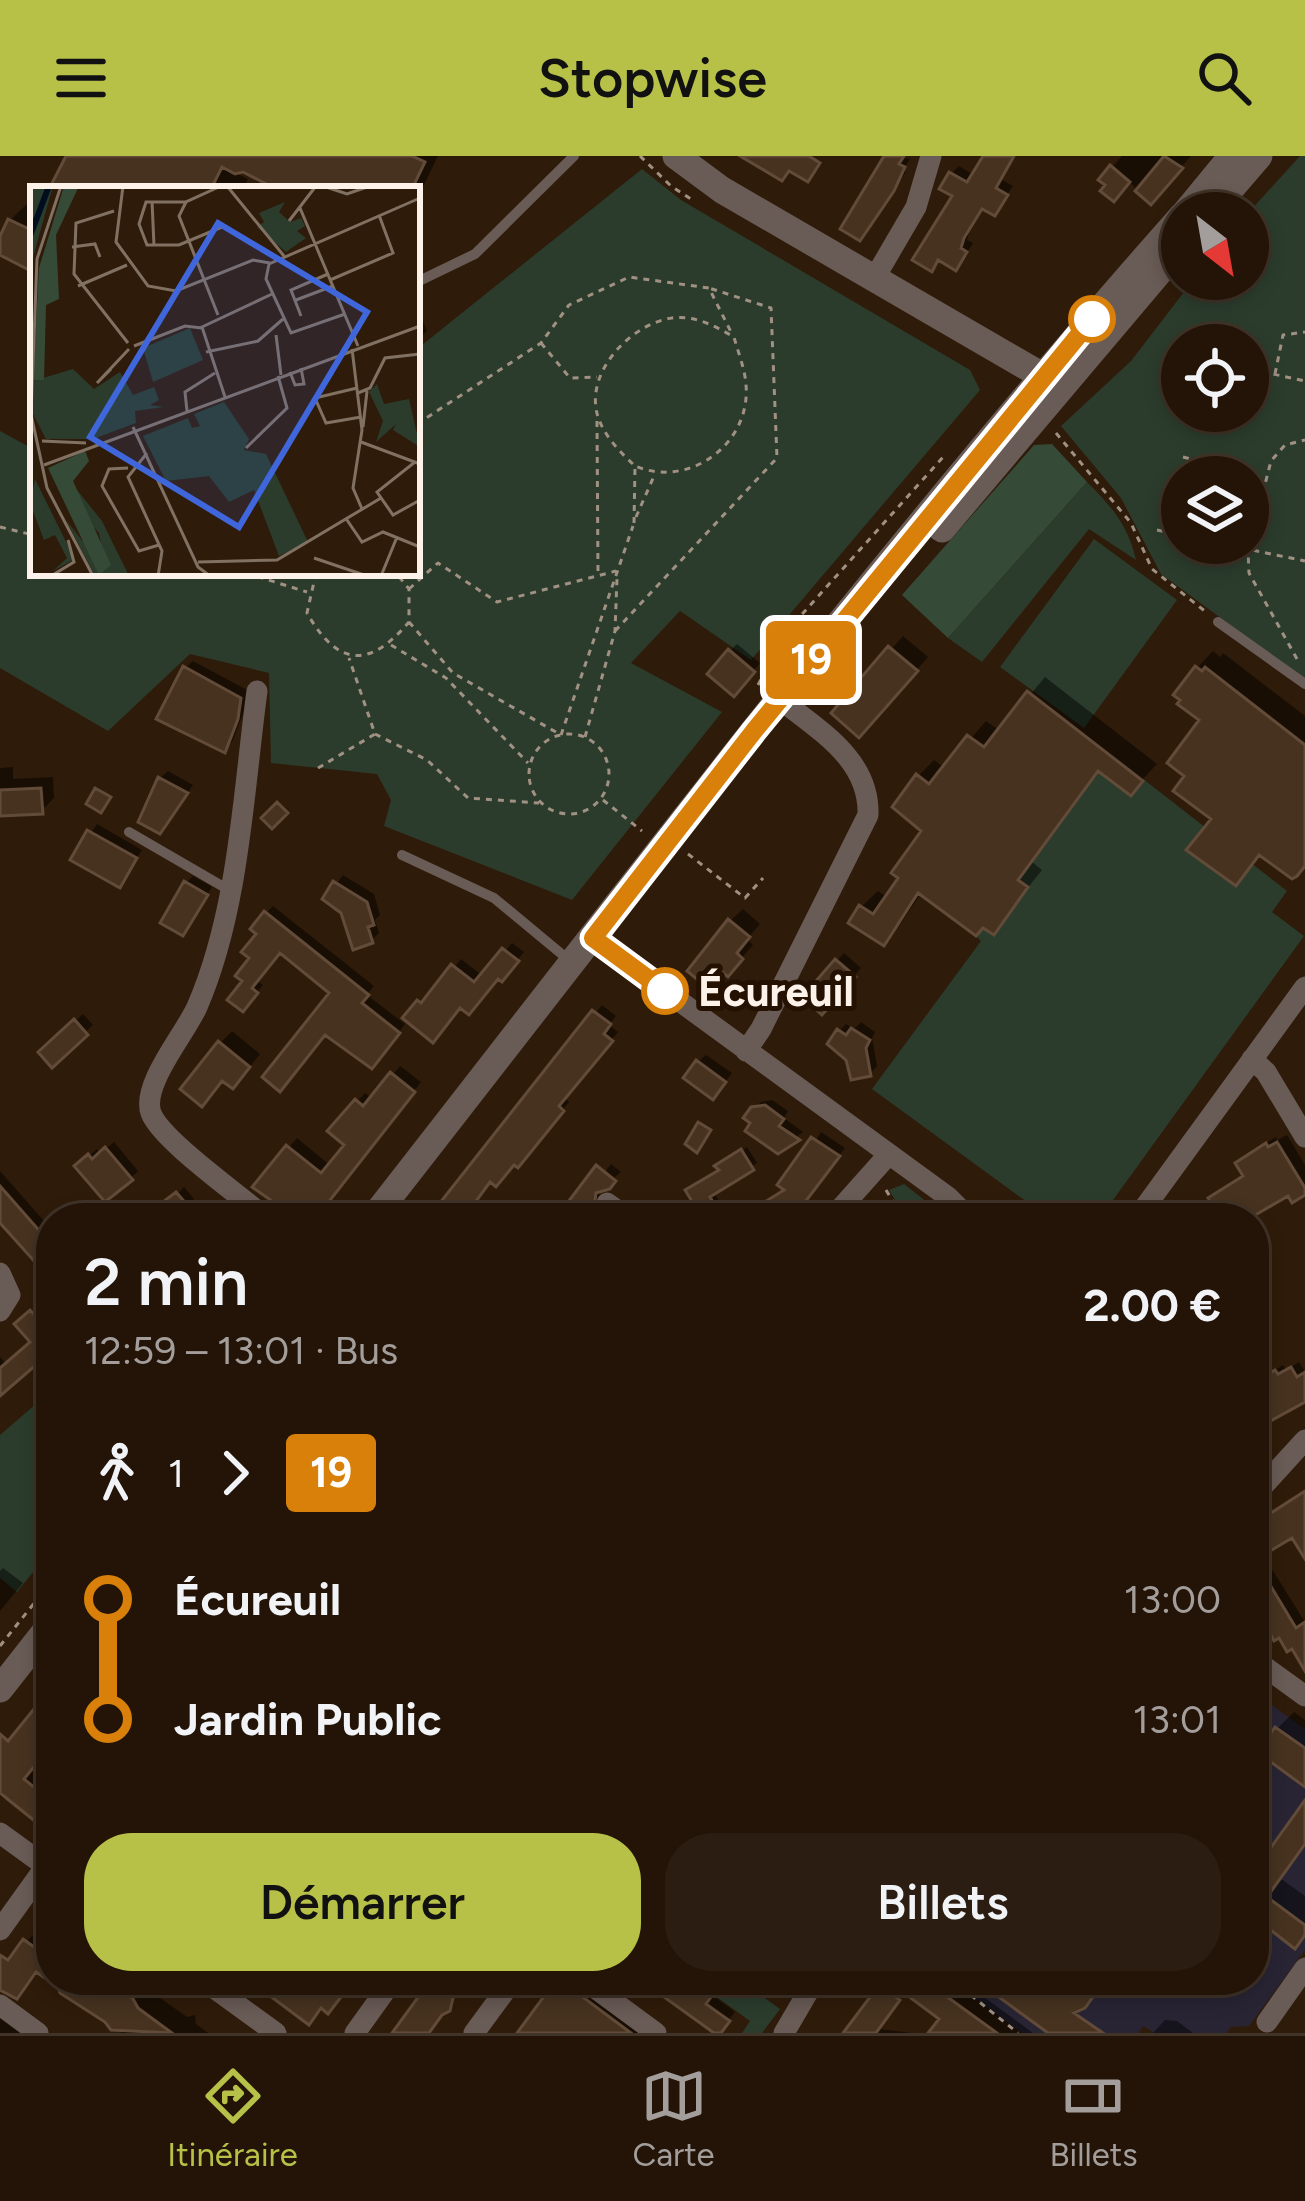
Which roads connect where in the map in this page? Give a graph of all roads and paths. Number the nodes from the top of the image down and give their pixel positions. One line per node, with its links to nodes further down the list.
1 (574, 156): 11 (lane)
2 (676, 156): 10 (street)
3 (931, 156): 10 (street)
4 (1232, 156): 6 (street)
5 (1259, 156): 7 (street)
6 (1203, 192)
7 (1228, 192)
8 (1161, 245): 20 (street)
9 (1161, 267): 20 (street)
10 (874, 279): 20 (street)
11 (420, 280)
12 (709, 288): 14 (path); 15 (path); 45 (path)
13 (1305, 332): 17 (path)
14 (734, 337): 18 (path); 27 (path)
15 (541, 343): 18 (path); 22 (path)
16 (1269, 373): 17 (path)
17 (1275, 374): 19 (path)
18 (599, 377): 21 (path)
19 (1305, 381)
20 (1054, 382): 51 (street)
21 (597, 418): 26 (path); 37 (path)
22 (420, 422)
23 (1051, 427): 44 (path)
24 (1305, 440): 25 (path)
25 (1269, 465)
26 (635, 466): 27 (path); 28 (path)
27 (655, 475): 28 (path)
28 (634, 524): 36 (path)
29 (0, 527): 32 (path)
30 (1157, 530): 31 (path)
31 (1161, 531)
32 (30, 535)
33 (1269, 554): 34 (path)
34 (1305, 561)
35 (1249, 564): 48 (path)
36 (618, 571): 37 (path); 45 (path); 53 (path)
37 (598, 575): 41 (path)
38 (255, 576): 42 (path)
39 (315, 576): 42 (path)
40 (398, 576): 41 (path)
41 (409, 589): 43 (path)
42 (309, 593): 47 (path)
43 (409, 622): 46 (path); 53 (path)
44 (1218, 622): 49 (lane)
45 (615, 631): 54 (path)
46 (390, 644): 47 (path); 55 (path)
47 (349, 656): 52 (path)
48 (1302, 668)
49 (1305, 684)
50 (257, 692): 63 (street)
51 (785, 703): 60 (street); 67 (street)
52 (375, 734): 56 (path); 58 (path)
53 (560, 735): 54 (path); 55 (path)
54 (585, 737): 57 (path)
55 (530, 764): 58 (path)
56 (318, 768)
57 (601, 798): 58 (path); 60 (path)
58 (541, 803)
59 (129, 832): 63 (lane)
60 (674, 836): 62 (path); 64 (street)
61 (402, 855): 65 (lane)
62 (764, 878)
63 (229, 890): 72 (street)
64 (593, 938): 65 (street); 67 (street)
65 (572, 963): 73 (street)
66 (1305, 987): 68 (street)
67 (746, 1052): 70 (street)
68 (1252, 1058): 69 (street); 77 (street)
69 (1305, 1137)
70 (889, 1154): 71 (street); 76 (street)
71 (872, 1177): 74 (street); 75 (path)
72 (248, 1203)
73 (385, 1203)
74 (847, 1203)
75 (893, 1203)
76 (950, 1203)
77 (1148, 1203)
78 (0, 1273): 79 (street)
79 (0, 1311)
80 (1305, 1440): 81 (street)
81 (1269, 1480)
82 (36, 1601): 84 (path)
83 (36, 1643): 86 (street)
84 (0, 1646)
85 (1269, 1670): 87 (street)
86 (0, 1689)
87 (1305, 1696)
88 (0, 1833): 89 (street)
89 (36, 1859)
90 (36, 1884): 91 (street)
91 (0, 1930)
92 (1305, 1968): 100 (street)
93 (224, 1995): 102 (street)
94 (382, 1995): 103 (street)
95 (502, 1995): 104 (street)
96 (604, 1995): 105 (street)
97 (806, 1995): 106 (street)
98 (971, 1995): 107 (path)
99 (0, 2005): 101 (street)
100 (1267, 2022)
101 (38, 2033)
102 (276, 2033)
103 (355, 2033)
104 (474, 2033)
105 (656, 2033)
106 (784, 2033)
107 (1018, 2033)

